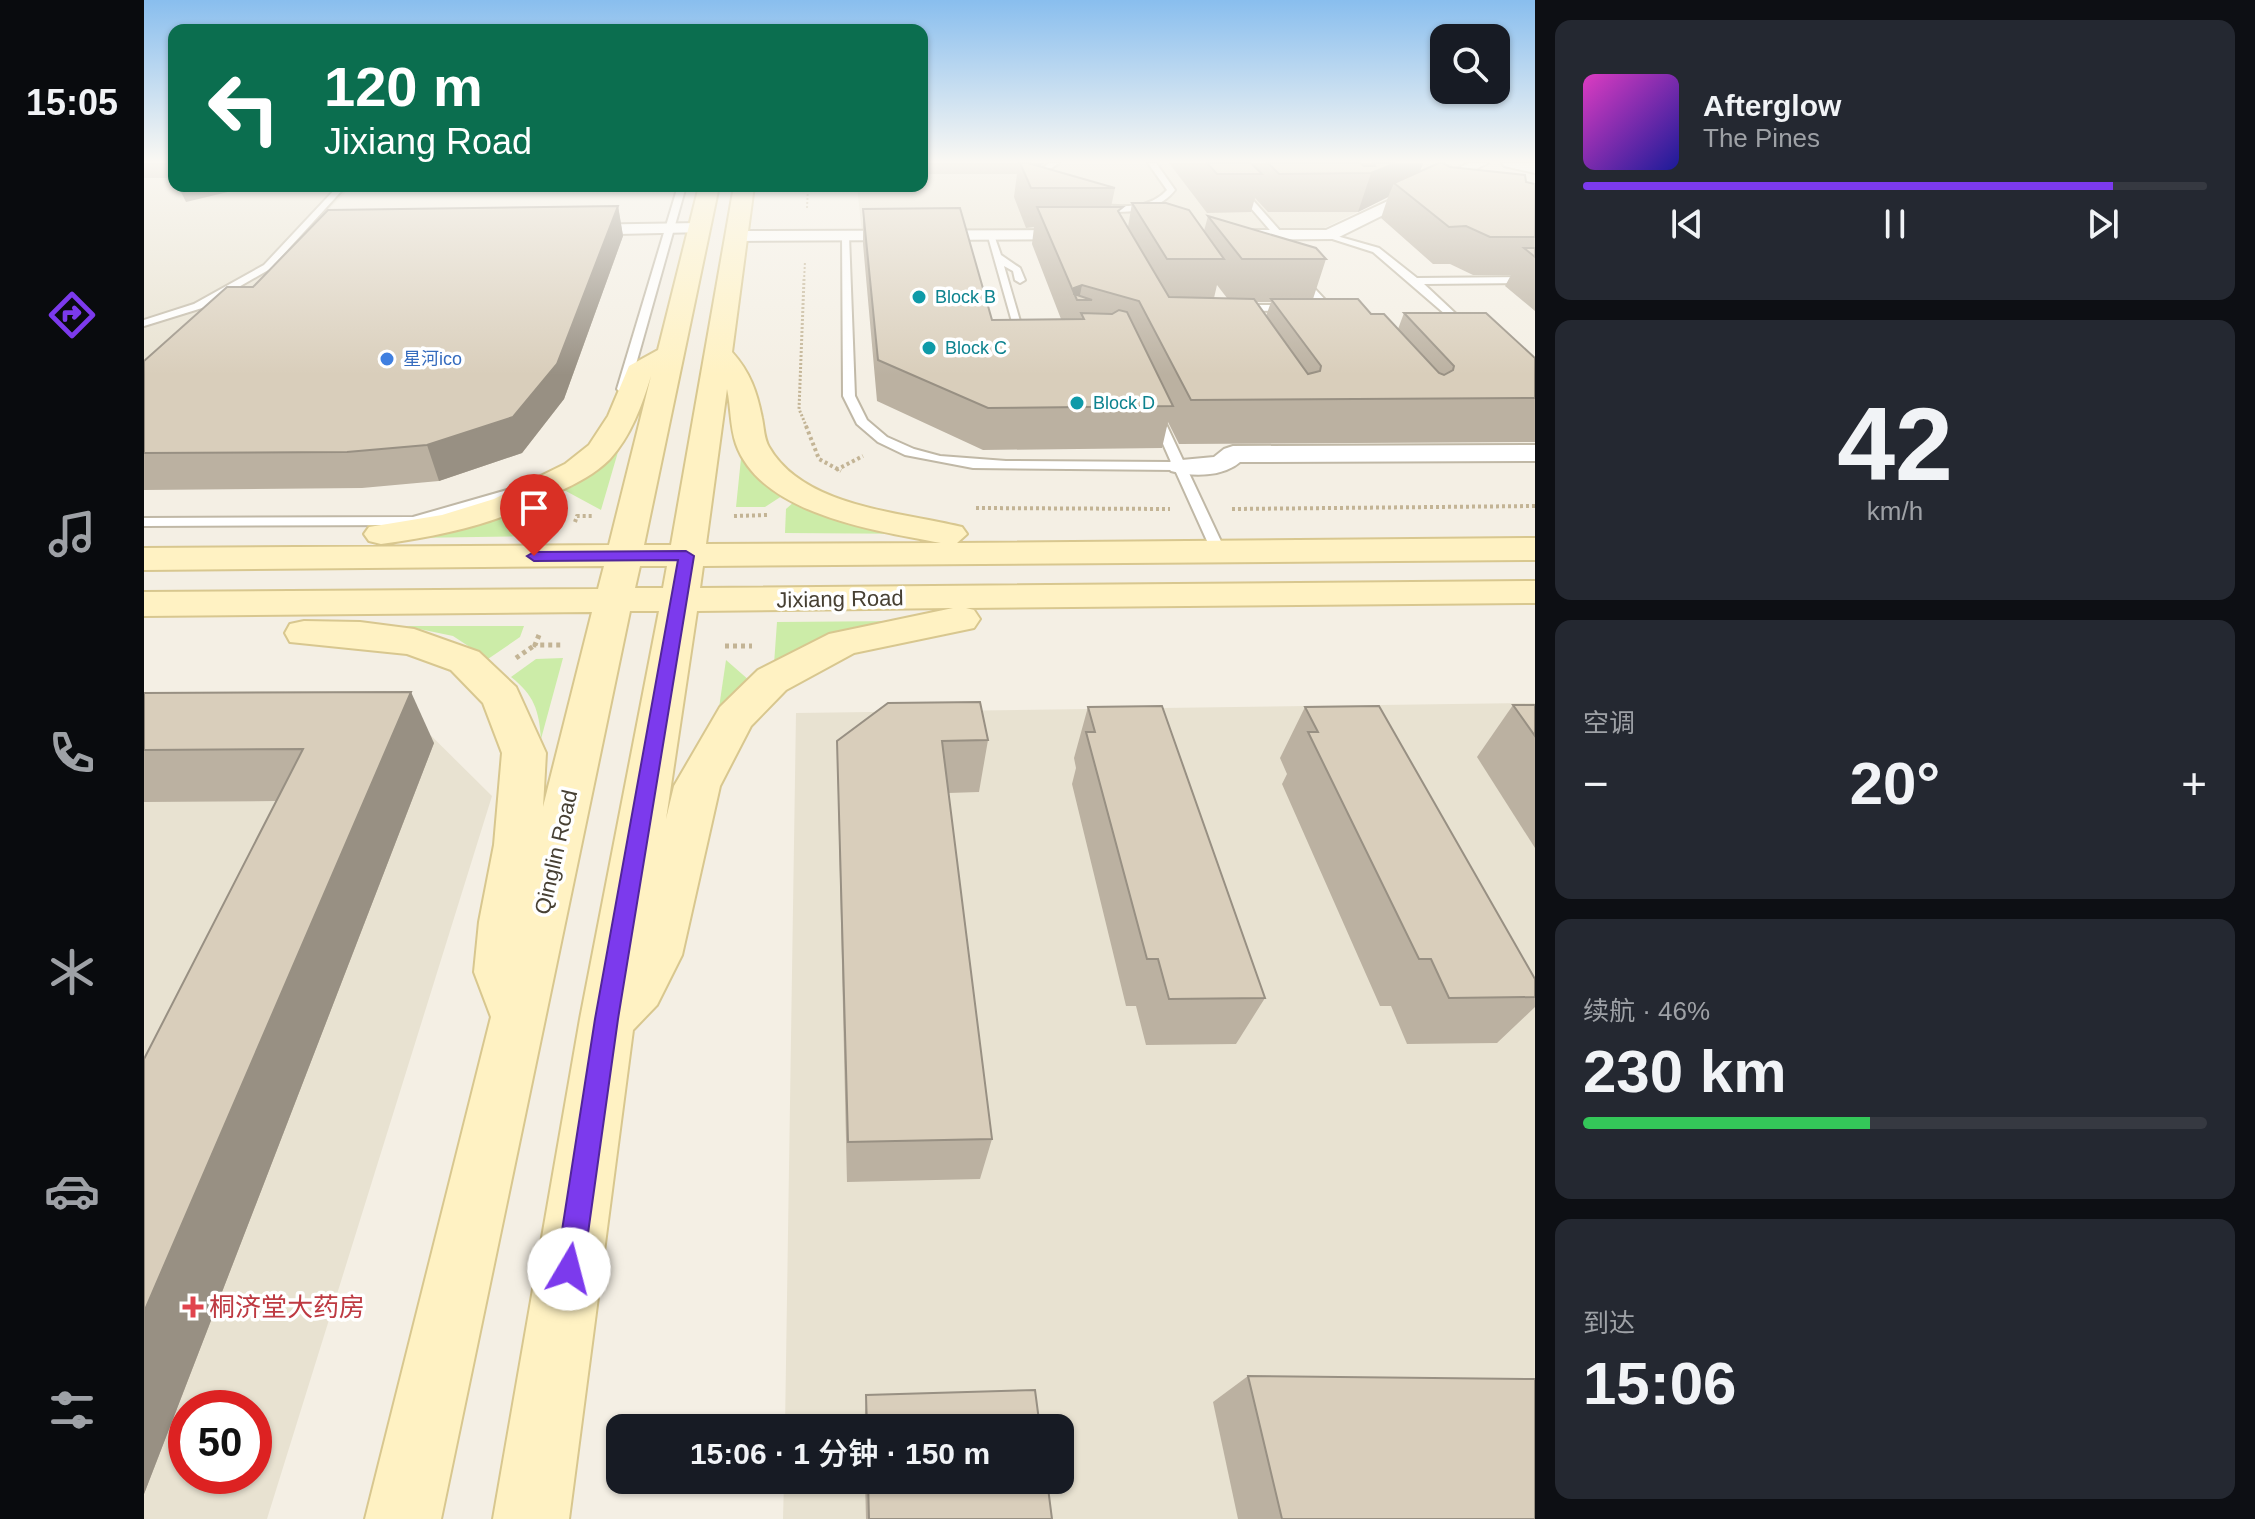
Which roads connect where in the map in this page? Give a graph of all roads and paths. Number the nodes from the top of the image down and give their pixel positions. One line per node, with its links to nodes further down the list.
1 (298, 234): 21 (lane)
2 (313, 234): 18 (street)
3 (669, 234): 35 (lane)
4 (698, 234): 17 (main road, Qinglin Road)
5 (845, 235): 6 (street); 11 (street); 29 (lane)
6 (990, 235): 7 (street); 12 (lane)
7 (1097, 235)
8 (1203, 235): 9 (street)
9 (1279, 235): 10 (street)
10 (1329, 235): 16 (lane)
11 (736, 236): 20 (main road)
12 (997, 257): 14 (lane); 25 (lane)
13 (1288, 261): 19 (lane)
14 (1020, 280)
15 (1535, 280): 16 (lane)
16 (1415, 281): 23 (lane)
17 (686, 285): 20 (main road); 26 (main road, Qinglin Road)
18 (246, 299)
19 (1225, 308)
20 (724, 314): 27 (main road)
21 (144, 323)
22 (1454, 333): 23 (lane)
23 (1470, 333): 24 (lane)
24 (1481, 344)
25 (1038, 347)
26 (671, 352): 40 (main road); 41 (main road, Qinglin Road)
27 (718, 353): 33 (main road); 39 (main road)
28 (1149, 400): 31 (lane)
29 (890, 443): 31 (lane); 33 (path)
30 (1535, 453): 31 (street)
31 (1182, 471): 32 (street); 37 (lane)
32 (1535, 476)
33 (802, 493): 34 (path); 38 (main road)
34 (734, 516)
35 (144, 522)
36 (1535, 549): 37 (main road, Jixiang Road)
37 (1219, 552): 38 (main road, Jixiang Road)
38 (1048, 553): 39 (main road, Jixiang Road)
39 (686, 556): 41 (main road, Jixiang Road); 44 (main road)
40 (161, 559): 41 (main road, Jixiang Road)
41 (619, 579): 44 (main road, Jixiang Road); 45 (main road, Jixiang Road); 50 (main road, Qinglin Road)
42 (1535, 592): 43 (main road, Jixiang Road)
43 (1060, 597): 44 (main road, Jixiang Road); 51 (main road)
44 (679, 602): 51 (main road)
45 (147, 604): 50 (main road)
46 (541, 628): 47 (path)
47 (567, 645)
48 (725, 646): 49 (path)
49 (753, 646)
50 (517, 1019): 52 (main road, Qinglin Road)
51 (607, 1019): 53 (main road)
52 (403, 1519)
53 (531, 1519)

